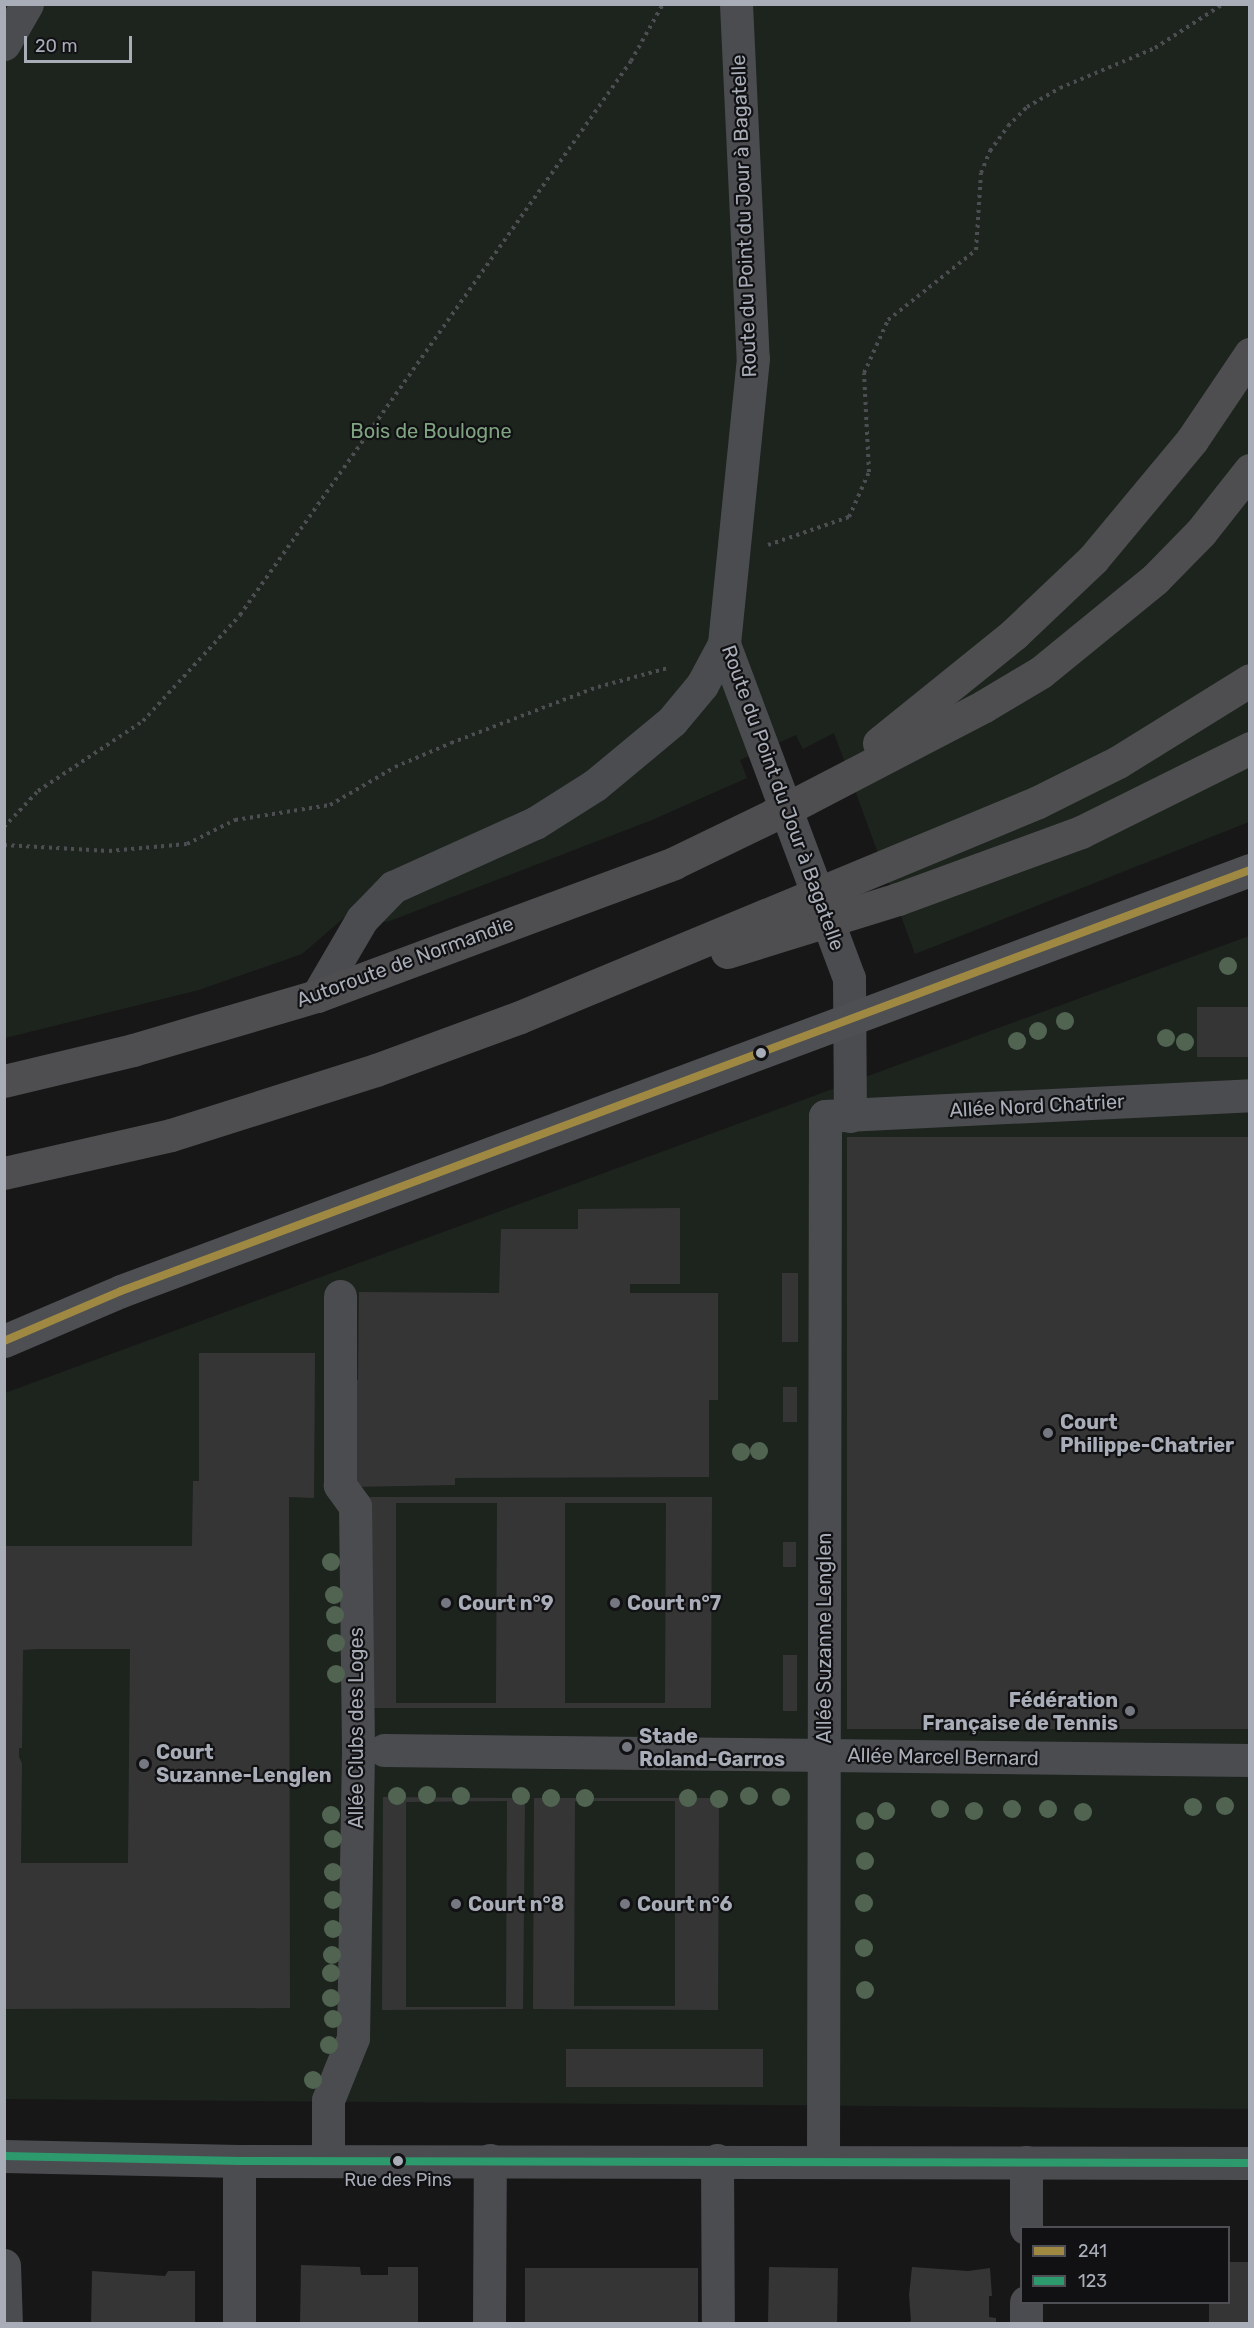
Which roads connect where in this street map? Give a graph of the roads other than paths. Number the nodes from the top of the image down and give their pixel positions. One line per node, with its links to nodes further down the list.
1 (27, 4): 3 (street)
2 (736, 4): 6 (street, Route du Point du Jour à Bagatelle)
3 (4, 44)
4 (1250, 354): 9 (highway)
5 (1250, 470): 9 (highway)
6 (724, 644): 11 (street); 12 (street, Route du Point du Jour à Bagatelle)
7 (1250, 680): 13 (highway)
8 (1250, 748): 13 (highway)
9 (792, 806): 11 (highway, Autoroute de Normandie)
10 (1250, 870): 12 (main road)
11 (317, 996): 14 (highway, Autoroute de Normandie)
12 (852, 1016): 16 (street, Route du Point du Jour à Bagatelle); 18 (main road)
13 (520, 1017): 17 (highway)
14 (4, 1081)
15 (1250, 1095): 16 (street, Allée Nord Chatrier)
16 (838, 1116): 23 (street, Allée Suzanne Lenglen)
17 (4, 1173)
18 (122, 1290): 20 (main road); 21 (main road)
19 (340, 1296): 26 (street, Allée Clubs des Loges)
20 (4, 1317)
21 (4, 1341)
22 (384, 1750): 23 (street, Allée Marcel Bernard)
23 (824, 1756): 24 (street, Allée Marcel Bernard); 29 (street, Allée Suzanne Lenglen)
24 (1250, 1760)
25 (4, 2156): 30 (street)
26 (328, 2160): 27 (street); 30 (street)
27 (490, 2160): 28 (street); 38 (street)
28 (717, 2160): 29 (street); 39 (street)
29 (824, 2160): 31 (street)
30 (239, 2161): 37 (street)
31 (1026, 2162): 32 (street); 33 (street)
32 (1250, 2163)
33 (1026, 2226)
34 (4, 2265): 36 (street)
35 (1026, 2304): 40 (street)
36 (6, 2324)
37 (239, 2324)
38 (489, 2324)
39 (718, 2324)
40 (1026, 2324)

